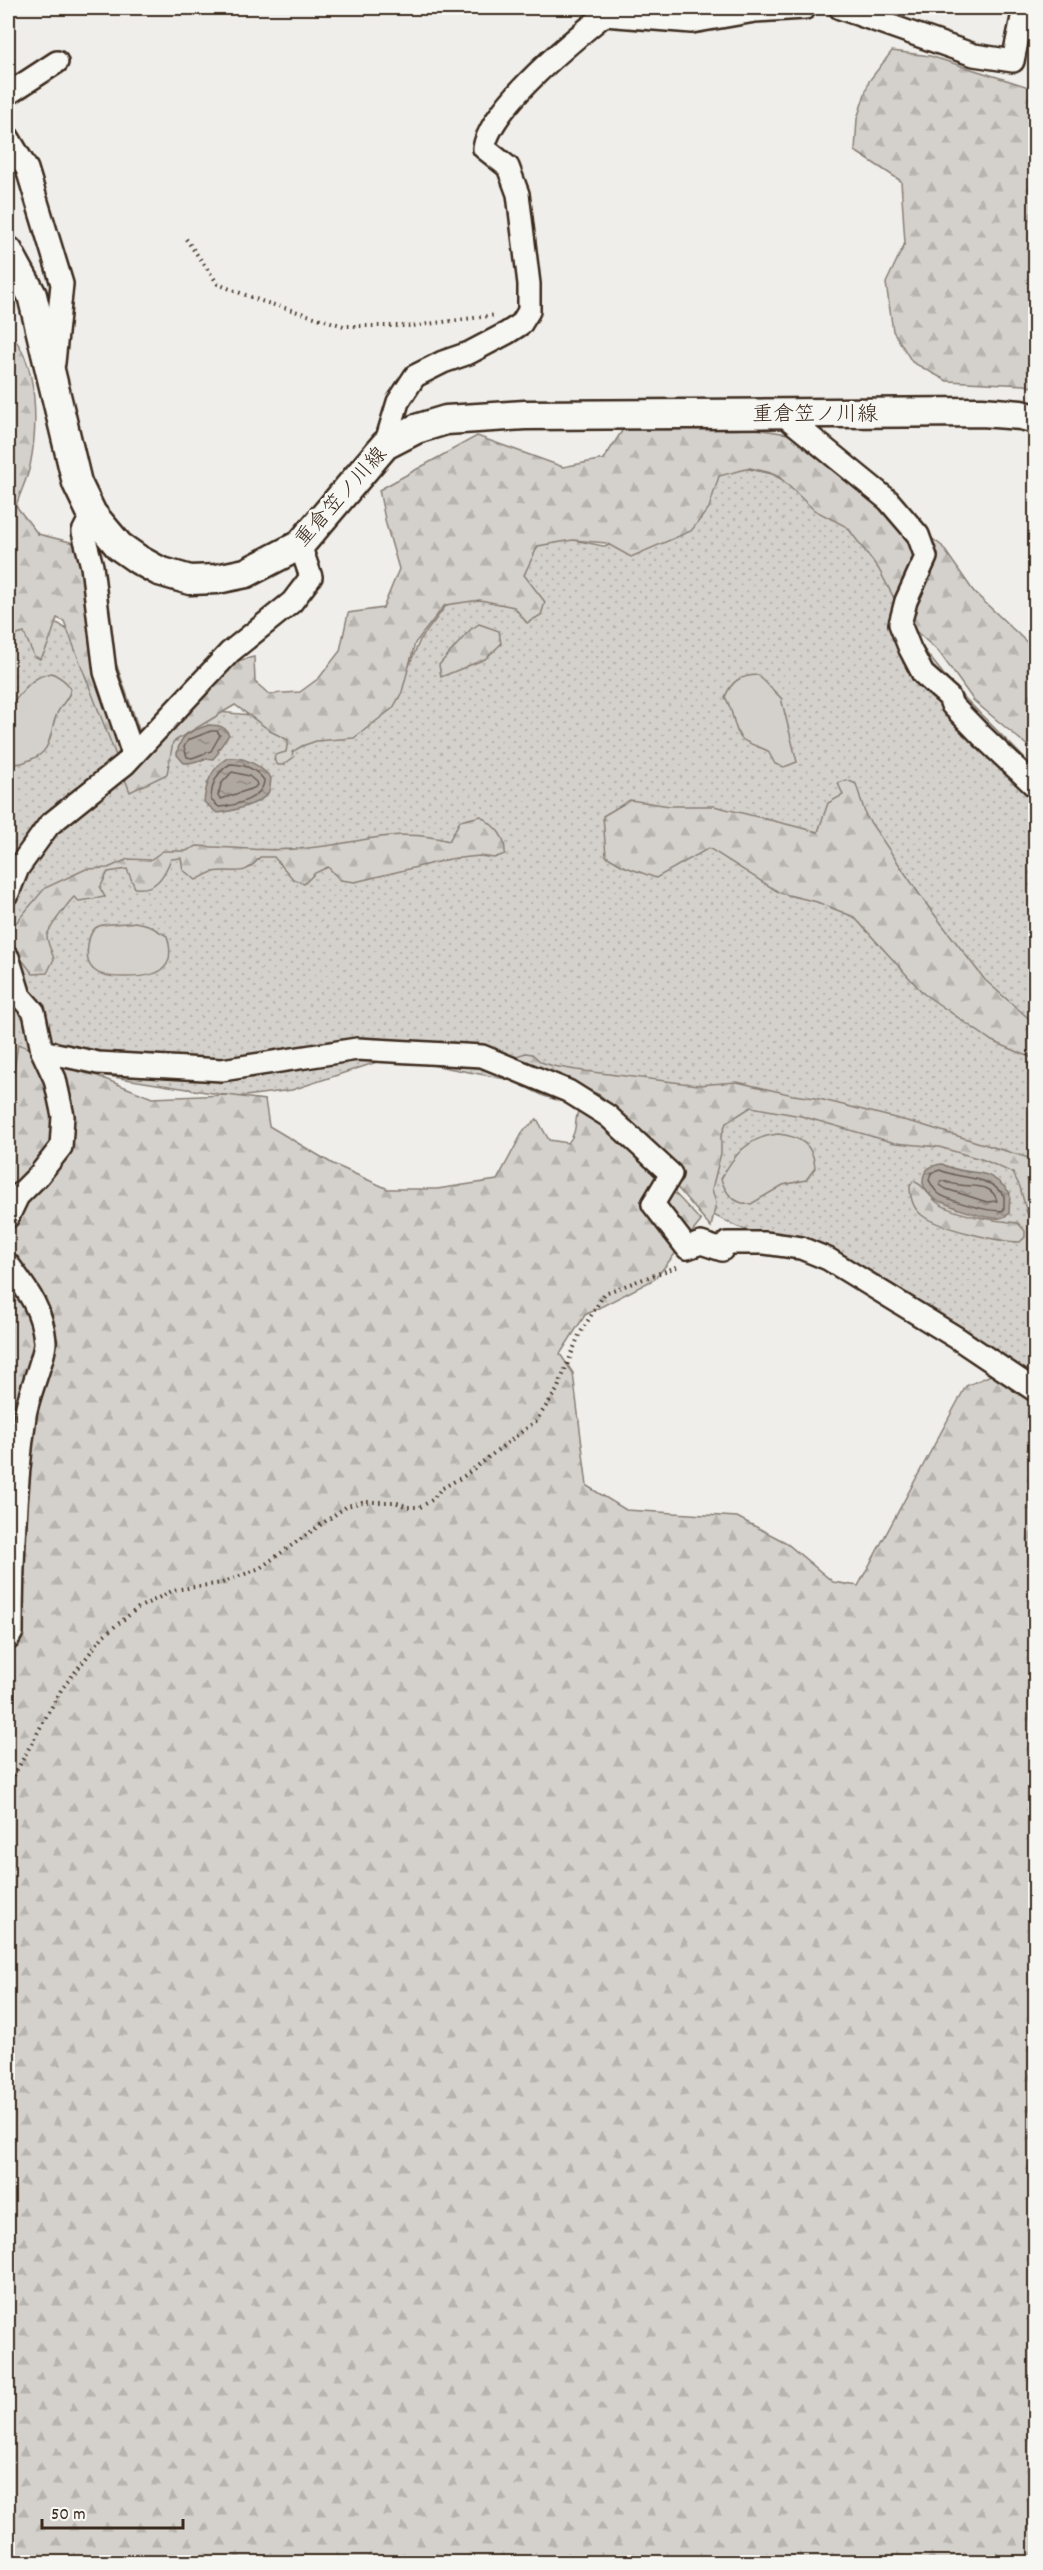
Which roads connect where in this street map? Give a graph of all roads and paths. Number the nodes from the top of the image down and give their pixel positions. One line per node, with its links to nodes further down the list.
1 (805, 8): 4 (street)
2 (840, 8): 3 (street)
3 (1024, 8)
4 (609, 11): 10 (street)
5 (57, 62): 6 (street)
6 (8, 94)
7 (8, 136): 11 (street)
8 (186, 239): 10 (path)
9 (8, 251): 11 (main road, 重倉笠ノ川線)
10 (529, 311): 14 (street)
11 (52, 382): 15 (main road, 重倉笠ノ川線)
12 (780, 412): 13 (main road, 重倉笠ノ川線); 14 (main road, 重倉笠ノ川線); 18 (street)
13 (1035, 419)
14 (385, 445): 16 (main road, 重倉笠ノ川線)
15 (92, 514): 16 (main road, 重倉笠ノ川線); 17 (street)
16 (300, 545): 17 (street)
17 (133, 754): 19 (street)
18 (1035, 787)
19 (8, 892)
20 (8, 957): 21 (street)
21 (42, 1051): 22 (street); 23 (street)
22 (8, 1217)
23 (722, 1250): 25 (street); 27 (path)
24 (8, 1264): 26 (street)
25 (1035, 1391)
26 (8, 1639)
27 (8, 1786)

